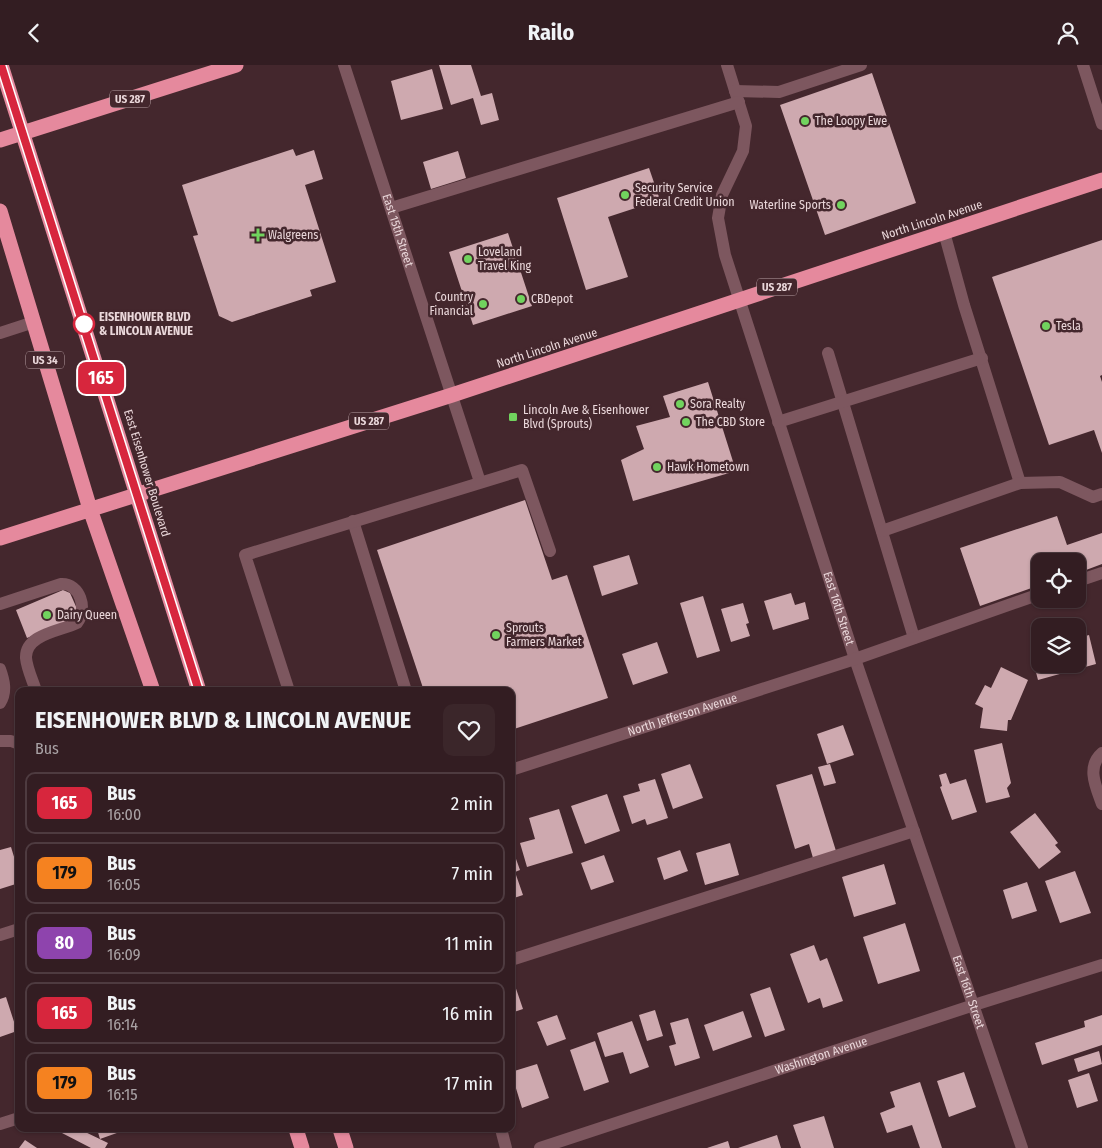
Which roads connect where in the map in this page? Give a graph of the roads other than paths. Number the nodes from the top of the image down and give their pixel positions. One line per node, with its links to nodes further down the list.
1 (1, 65): 9 (highway, East Eisenhower Boulevard)
2 (236, 65): 9 (highway, US 287)
3 (344, 65): 12 (street, East 15th Street)
4 (727, 65): 7 (street, East 16th Street)
5 (861, 65): 7 (street)
6 (1083, 65): 8 (street)
7 (737, 97): 12 (street); 15 (street, East 16th Street)
8 (1102, 124)
9 (23, 132): 10 (highway, US 287); 25 (highway, East Eisenhower Boulevard)
10 (0, 140)
11 (1102, 180): 14 (highway, North Lincoln Avenue / US 287)
12 (391, 208): 20 (street, East 15th Street)
13 (0, 211): 16 (highway, US 34)
14 (944, 232): 15 (highway, North Lincoln Avenue / US 287); 19 (street)
15 (739, 300): 20 (highway, North Lincoln Avenue / US 287); 22 (street, East 16th Street)
16 (34, 322): 17 (street); 27 (highway, US 34)
17 (0, 333)
18 (828, 353): 21 (street)
19 (982, 358): 21 (street); 24 (street)
20 (452, 395): 23 (street, East 15th Street); 25 (highway, North Lincoln Avenue / US 287)
21 (842, 402): 22 (street); 29 (street)
22 (778, 422): 37 (street, East 16th Street)
23 (480, 482): 28 (street); 31 (street)
24 (1020, 483): 26 (street); 29 (street)
25 (138, 494): 27 (highway, North Lincoln Avenue / US 287); 41 (highway, East Eisenhower Boulevard)
26 (1102, 494)
27 (90, 509): 30 (highway, North Lincoln Avenue / US 287); 40 (highway, US 34)
28 (353, 521): 42 (street); 43 (street)
29 (882, 531): 36 (street)
30 (0, 538)
31 (550, 551)
32 (1102, 573): 33 (street)
33 (1086, 578)
34 (1031, 597): 36 (street, North Jefferson Avenue)
35 (0, 604): 39 (street)
36 (914, 638): 37 (street, North Jefferson Avenue)
37 (854, 659): 48 (street, North Jefferson Avenue); 50 (street, East 16th Street)
38 (0, 669): 44 (street)
39 (35, 687)
40 (152, 687)
41 (198, 687)
42 (289, 687)
43 (405, 687)
44 (0, 703)
45 (0, 741): 46 (street)
46 (15, 742)
47 (1102, 753): 49 (street)
48 (515, 770)
49 (1102, 804)
50 (914, 831): 53 (street); 55 (street, East 16th Street)
51 (15, 930): 52 (street)
52 (0, 935)
53 (515, 959)
54 (1102, 965): 55 (street, Washington Avenue)
55 (974, 1005): 64 (street, Washington Avenue); 65 (street, East 16th Street)
56 (15, 1119): 57 (street)
57 (0, 1124)
58 (297, 1132): 61 (highway)
59 (341, 1132): 62 (highway)
60 (501, 1132): 63 (street)
61 (302, 1148)
62 (346, 1148)
63 (506, 1148)
64 (540, 1148)
65 (1022, 1148)

